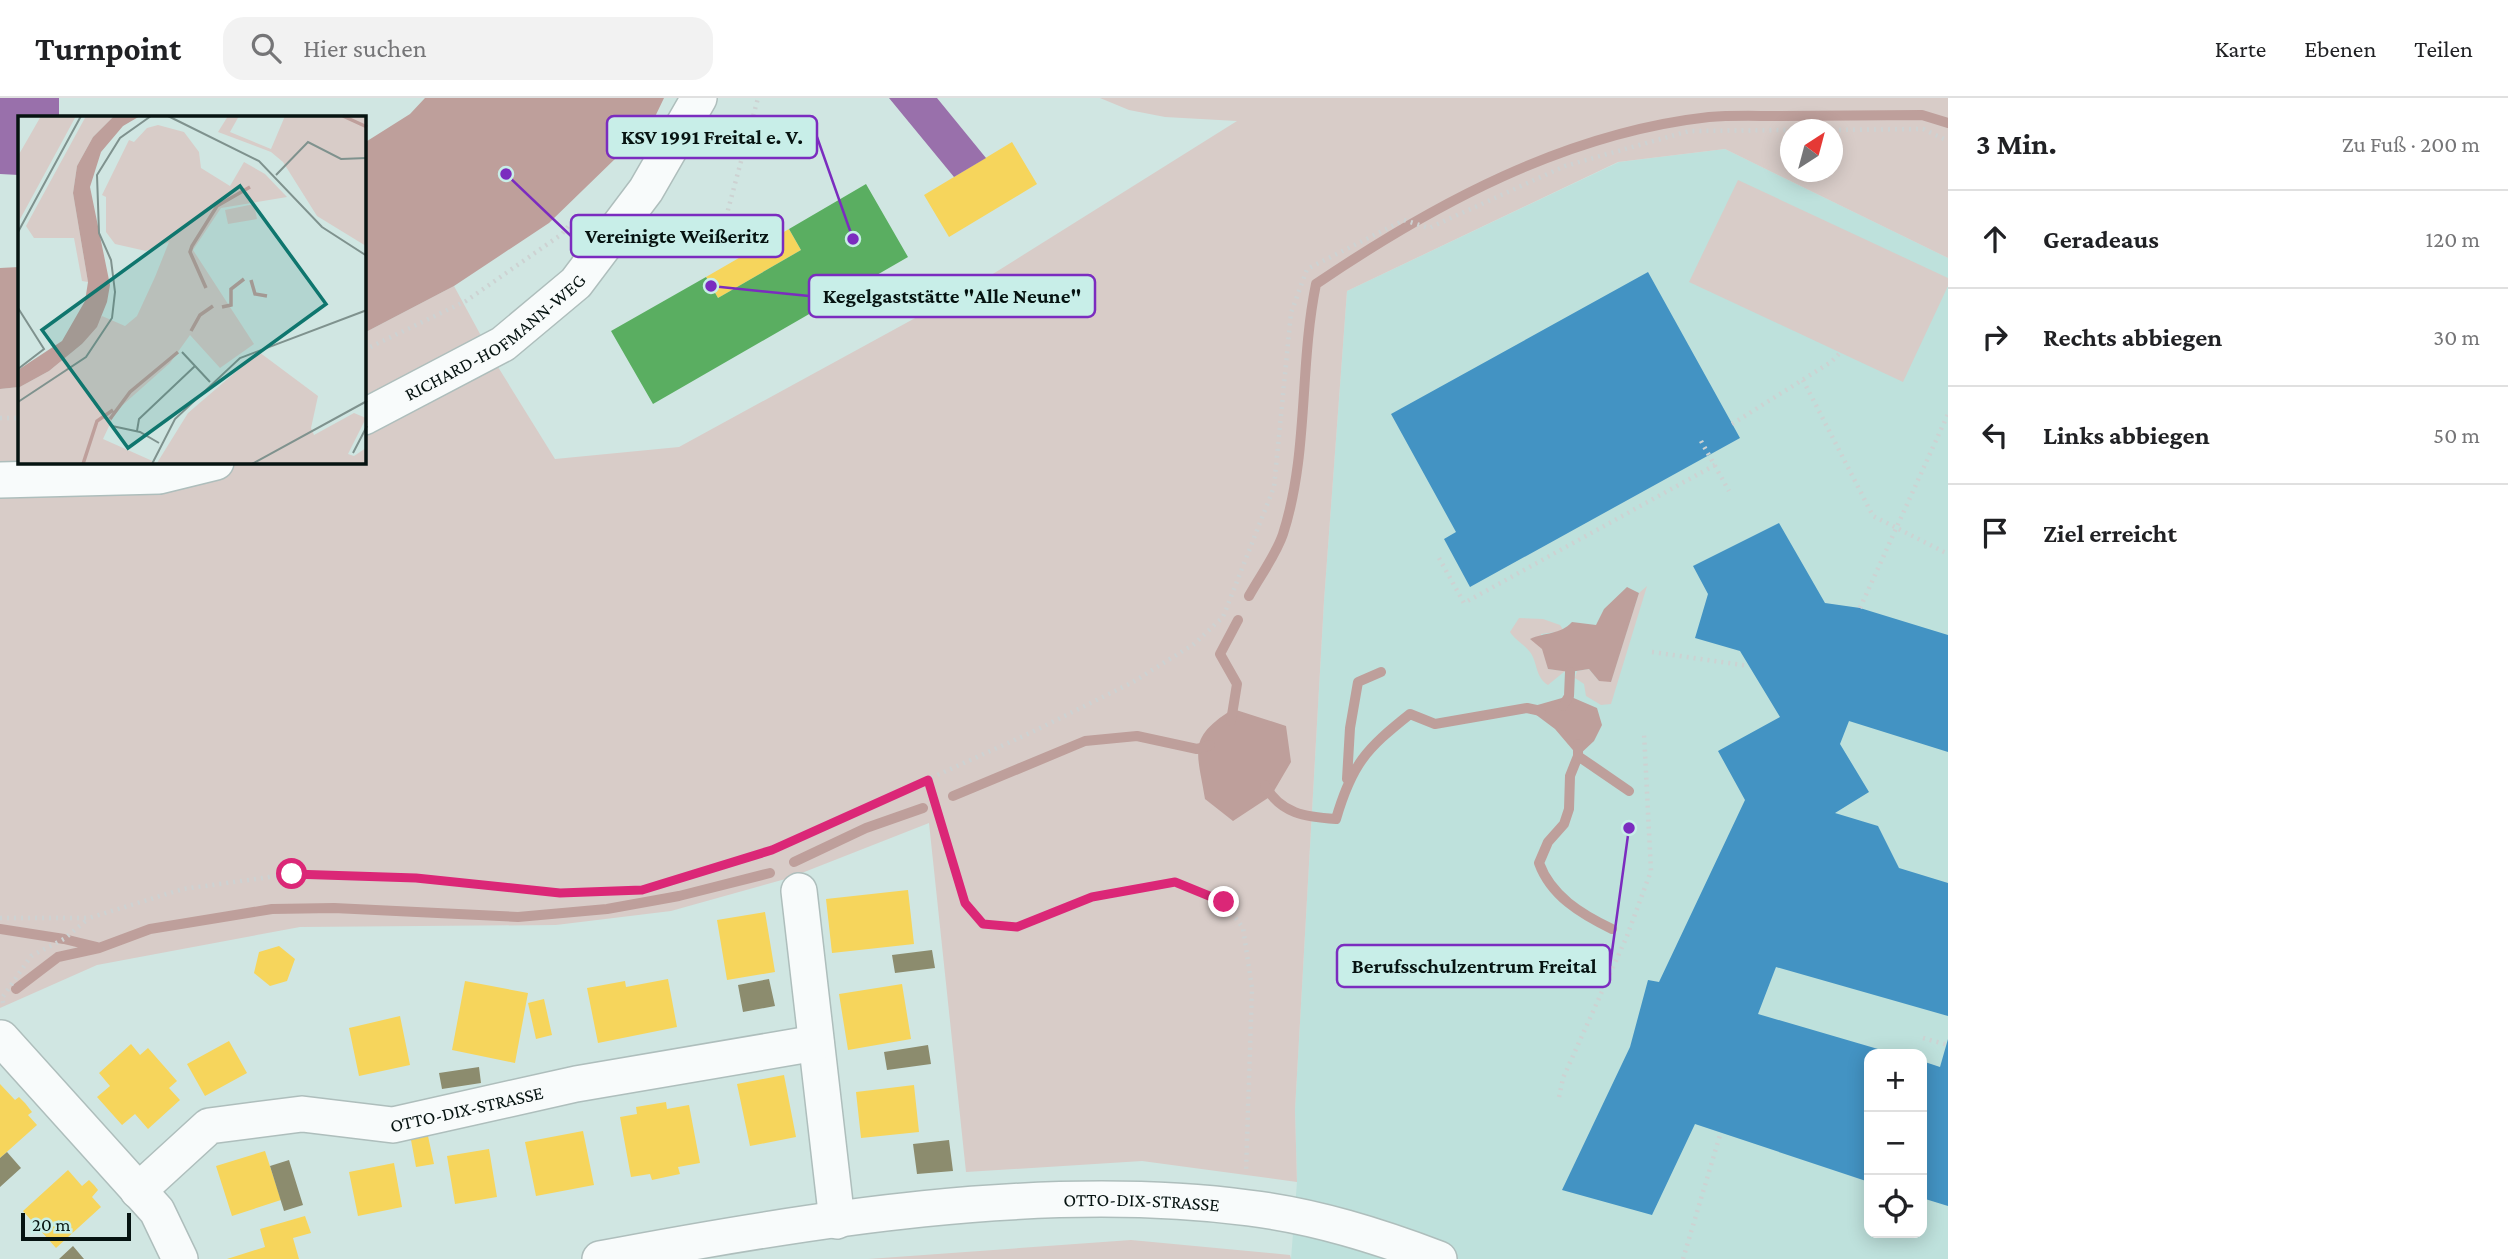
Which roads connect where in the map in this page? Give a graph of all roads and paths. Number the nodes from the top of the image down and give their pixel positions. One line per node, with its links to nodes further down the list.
1 (699, 98): 12 (street, RICHARD-HOFMANN-WEG)
2 (758, 98): 7 (path)
3 (1780, 130): 28 (path)
4 (1843, 130): 5 (path)
5 (1948, 141)
6 (579, 214): 8 (path)
7 (718, 251)
8 (366, 350)
9 (1840, 353): 10 (path)
10 (1803, 380): 15 (path); 21 (path)
11 (1948, 414): 21 (path)
12 (366, 416)
13 (0, 418): 14 (path)
14 (18, 418)
15 (1732, 424)
16 (1702, 441): 18 (path)
17 (208, 464): 19 (street)
18 (1715, 465): 20 (path); 23 (path)
19 (0, 480)
20 (1729, 491)
21 (1895, 527): 22 (path); 24 (path)
22 (1948, 554)
23 (1440, 558)
24 (1860, 608)
25 (1652, 652): 26 (path)
26 (1749, 666)
27 (1644, 733): 36 (path)
28 (928, 780): 31 (path); 39 (path)
29 (799, 891): 34 (street)
30 (0, 918): 31 (path)
31 (89, 918): 32 (path)
32 (1, 1038): 38 (street)
33 (1923, 1038): 35 (path)
34 (816, 1043): 38 (street, OTTO-DIX-STRASSE); 40 (street)
35 (1948, 1045)
36 (1559, 1097)
37 (1720, 1135): 44 (path)
38 (138, 1191): 41 (street)
39 (1250, 1208): 40 (street, OTTO-DIX-STRASSE); 43 (street, OTTO-DIX-STRASSE)
40 (837, 1221): 42 (street, OTTO-DIX-STRASSE)
41 (180, 1259)
42 (600, 1259)
43 (1439, 1259)
44 (1683, 1259)

